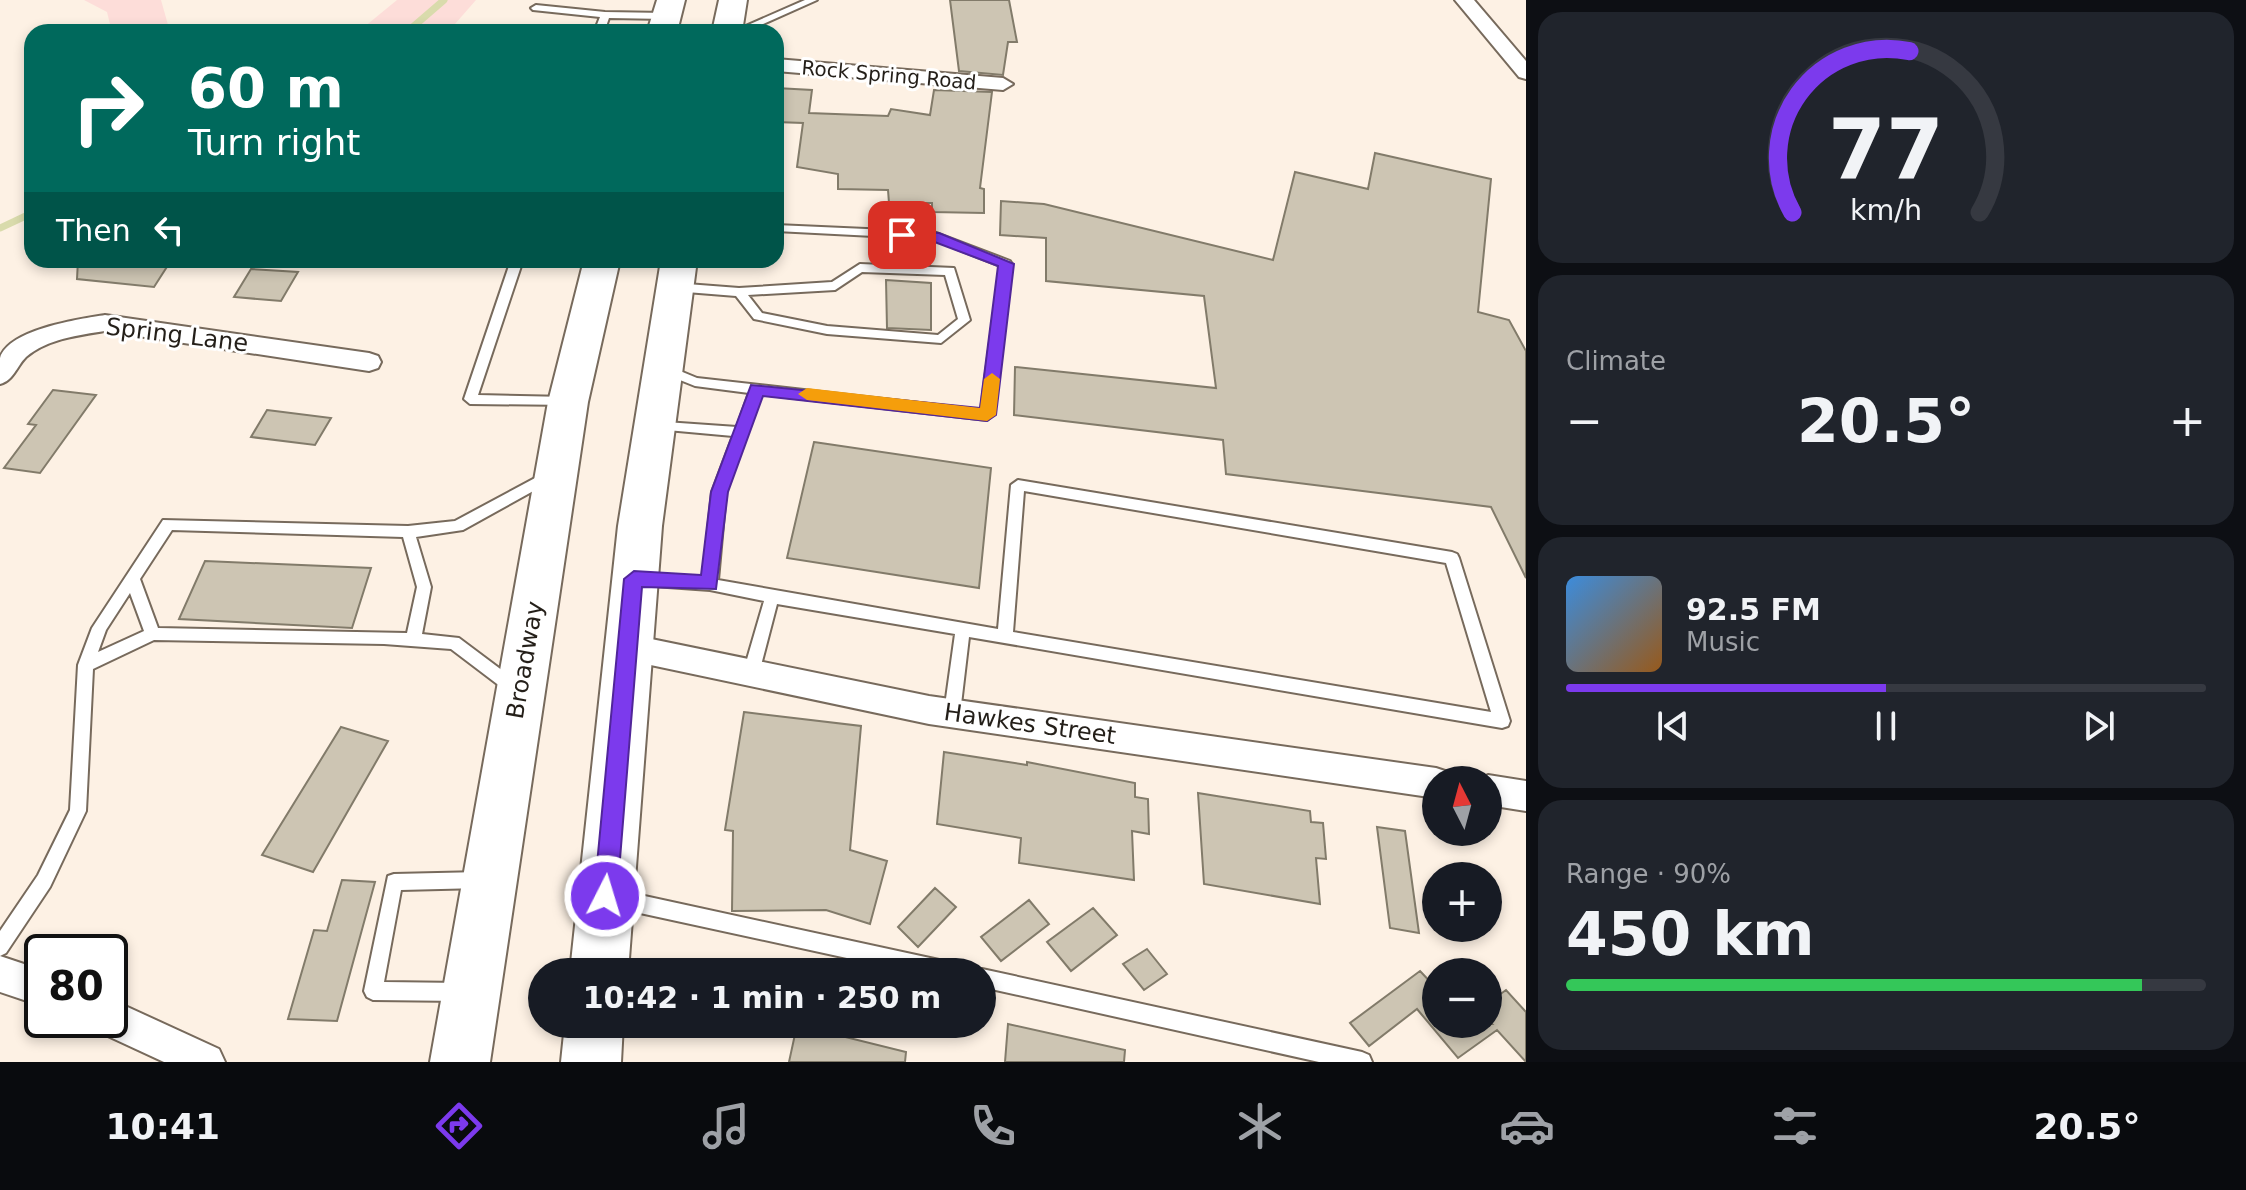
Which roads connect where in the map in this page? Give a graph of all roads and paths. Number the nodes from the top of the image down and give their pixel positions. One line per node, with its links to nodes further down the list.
1 (733, 0): 8 (highway)
2 (813, 0): 9 (lane)
3 (1464, 0): 11 (street)
4 (536, 8): 5 (lane)
5 (605, 15): 6 (lane); 7 (lane)
6 (666, 16)
7 (602, 24)
8 (728, 24)
9 (756, 24)
10 (784, 66): 12 (street, Rock Spring Road)
11 (1526, 73)
12 (1003, 84)
13 (784, 228): 21 (lane)
14 (514, 268): 22 (lane)
15 (600, 268): 22 (highway, Broadway)
16 (677, 273): 17 (lane); 19 (highway)
17 (739, 292): 17 (lane)
18 (369, 362): 20 (street, Spring Lane)
19 (659, 367): 21 (lane); 23 (highway)
20 (0, 375)
21 (757, 389): 24 (lane)
22 (568, 402): 25 (highway, Broadway)
23 (652, 424): 24 (lane); 28 (highway)
24 (741, 432): 29 (lane)
25 (557, 472): 26 (lane); 38 (highway, Broadway)
26 (408, 532): 27 (lane); 34 (lane)
27 (132, 578): 32 (lane); 36 (lane)
28 (634, 579): 29 (lane); 35 (highway)
29 (710, 584): 30 (lane)
30 (772, 597): 31 (lane); 37 (lane)
31 (963, 628): 33 (lane); 39 (lane)
32 (153, 634): 34 (lane); 36 (lane)
33 (1005, 635): 33 (lane)
34 (413, 640): 38 (lane)
35 (627, 647): 37 (street, Hawkes Street); 44 (highway)
36 (86, 665): 45 (lane)
37 (751, 673): 39 (street, Hawkes Street)
38 (520, 692): 43 (highway, Broadway)
39 (952, 713): 40 (street, Hawkes Street)
40 (1422, 781)
41 (1502, 792): 42 (street)
42 (1526, 796)
43 (488, 880): 51 (highway, Broadway); 51 (lane)
44 (605, 896): 46 (highway); 47 (lane)
45 (0, 947)
46 (600, 958)
47 (889, 958)
48 (0, 974): 50 (street)
49 (996, 981): 57 (lane)
50 (24, 982)
51 (470, 992): 55 (highway, Broadway)
52 (128, 1026): 54 (street)
53 (593, 1038): 56 (highway)
54 (206, 1062)
55 (460, 1062)
56 (591, 1062)
57 (1362, 1062)

